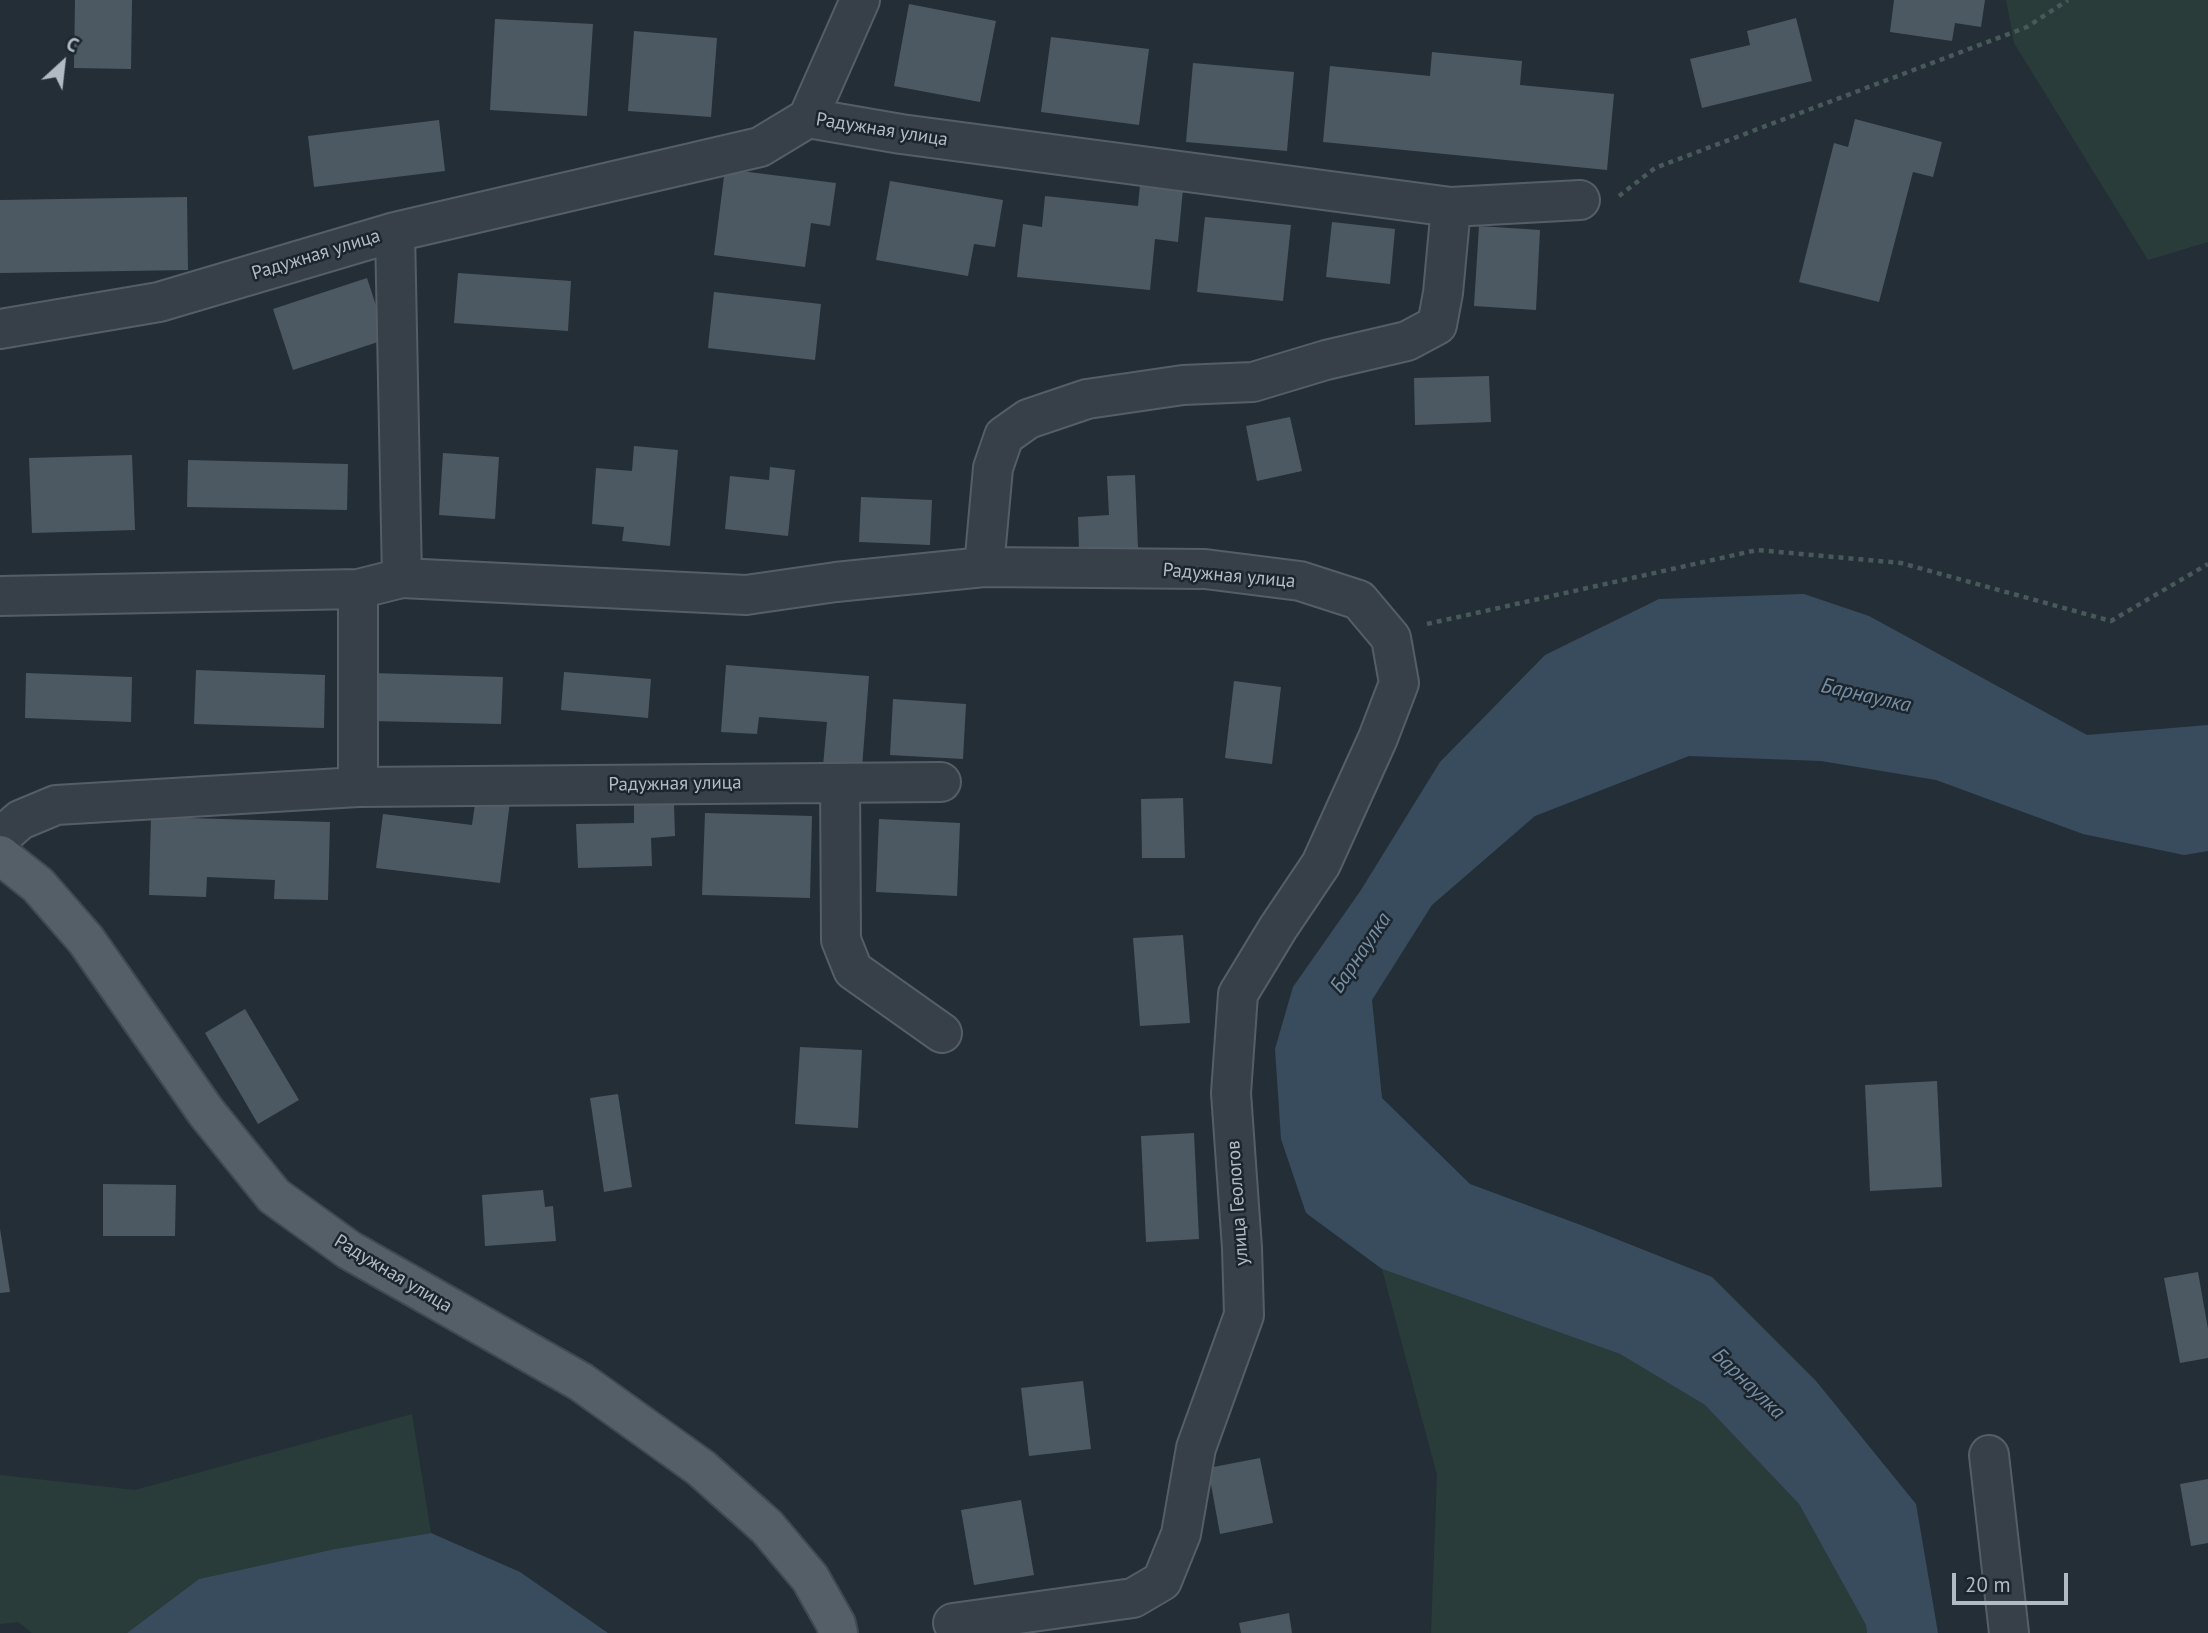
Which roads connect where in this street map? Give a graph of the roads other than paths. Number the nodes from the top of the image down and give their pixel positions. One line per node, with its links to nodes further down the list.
1 (860, 0): 2 (street)
2 (808, 118): 4 (street, Радужная улица); 5 (street, Радужная улица)
3 (1580, 200): 4 (street, Радужная улица)
4 (1451, 207): 7 (street)
5 (395, 232): 6 (street, Радужная улица); 8 (street)
6 (0, 329)
7 (985, 567): 8 (street, Радужная улица); 11 (street, Радужная улица)
8 (402, 578): 9 (street, Радужная улица)
9 (358, 589): 10 (street, Радужная улица); 14 (street)
10 (0, 596)
11 (1404, 629): 19 (street, улица Геологов)
12 (941, 782): 13 (street, Радужная улица)
13 (840, 783): 14 (street, Радужная улица); 17 (street)
14 (358, 787): 15 (street, Радужная улица)
15 (0, 838)
16 (0, 855): 20 (main road, Радужная улица)
17 (942, 1033)
18 (1989, 1455): 21 (street)
19 (953, 1623)
20 (838, 1633)
21 (2009, 1633)

